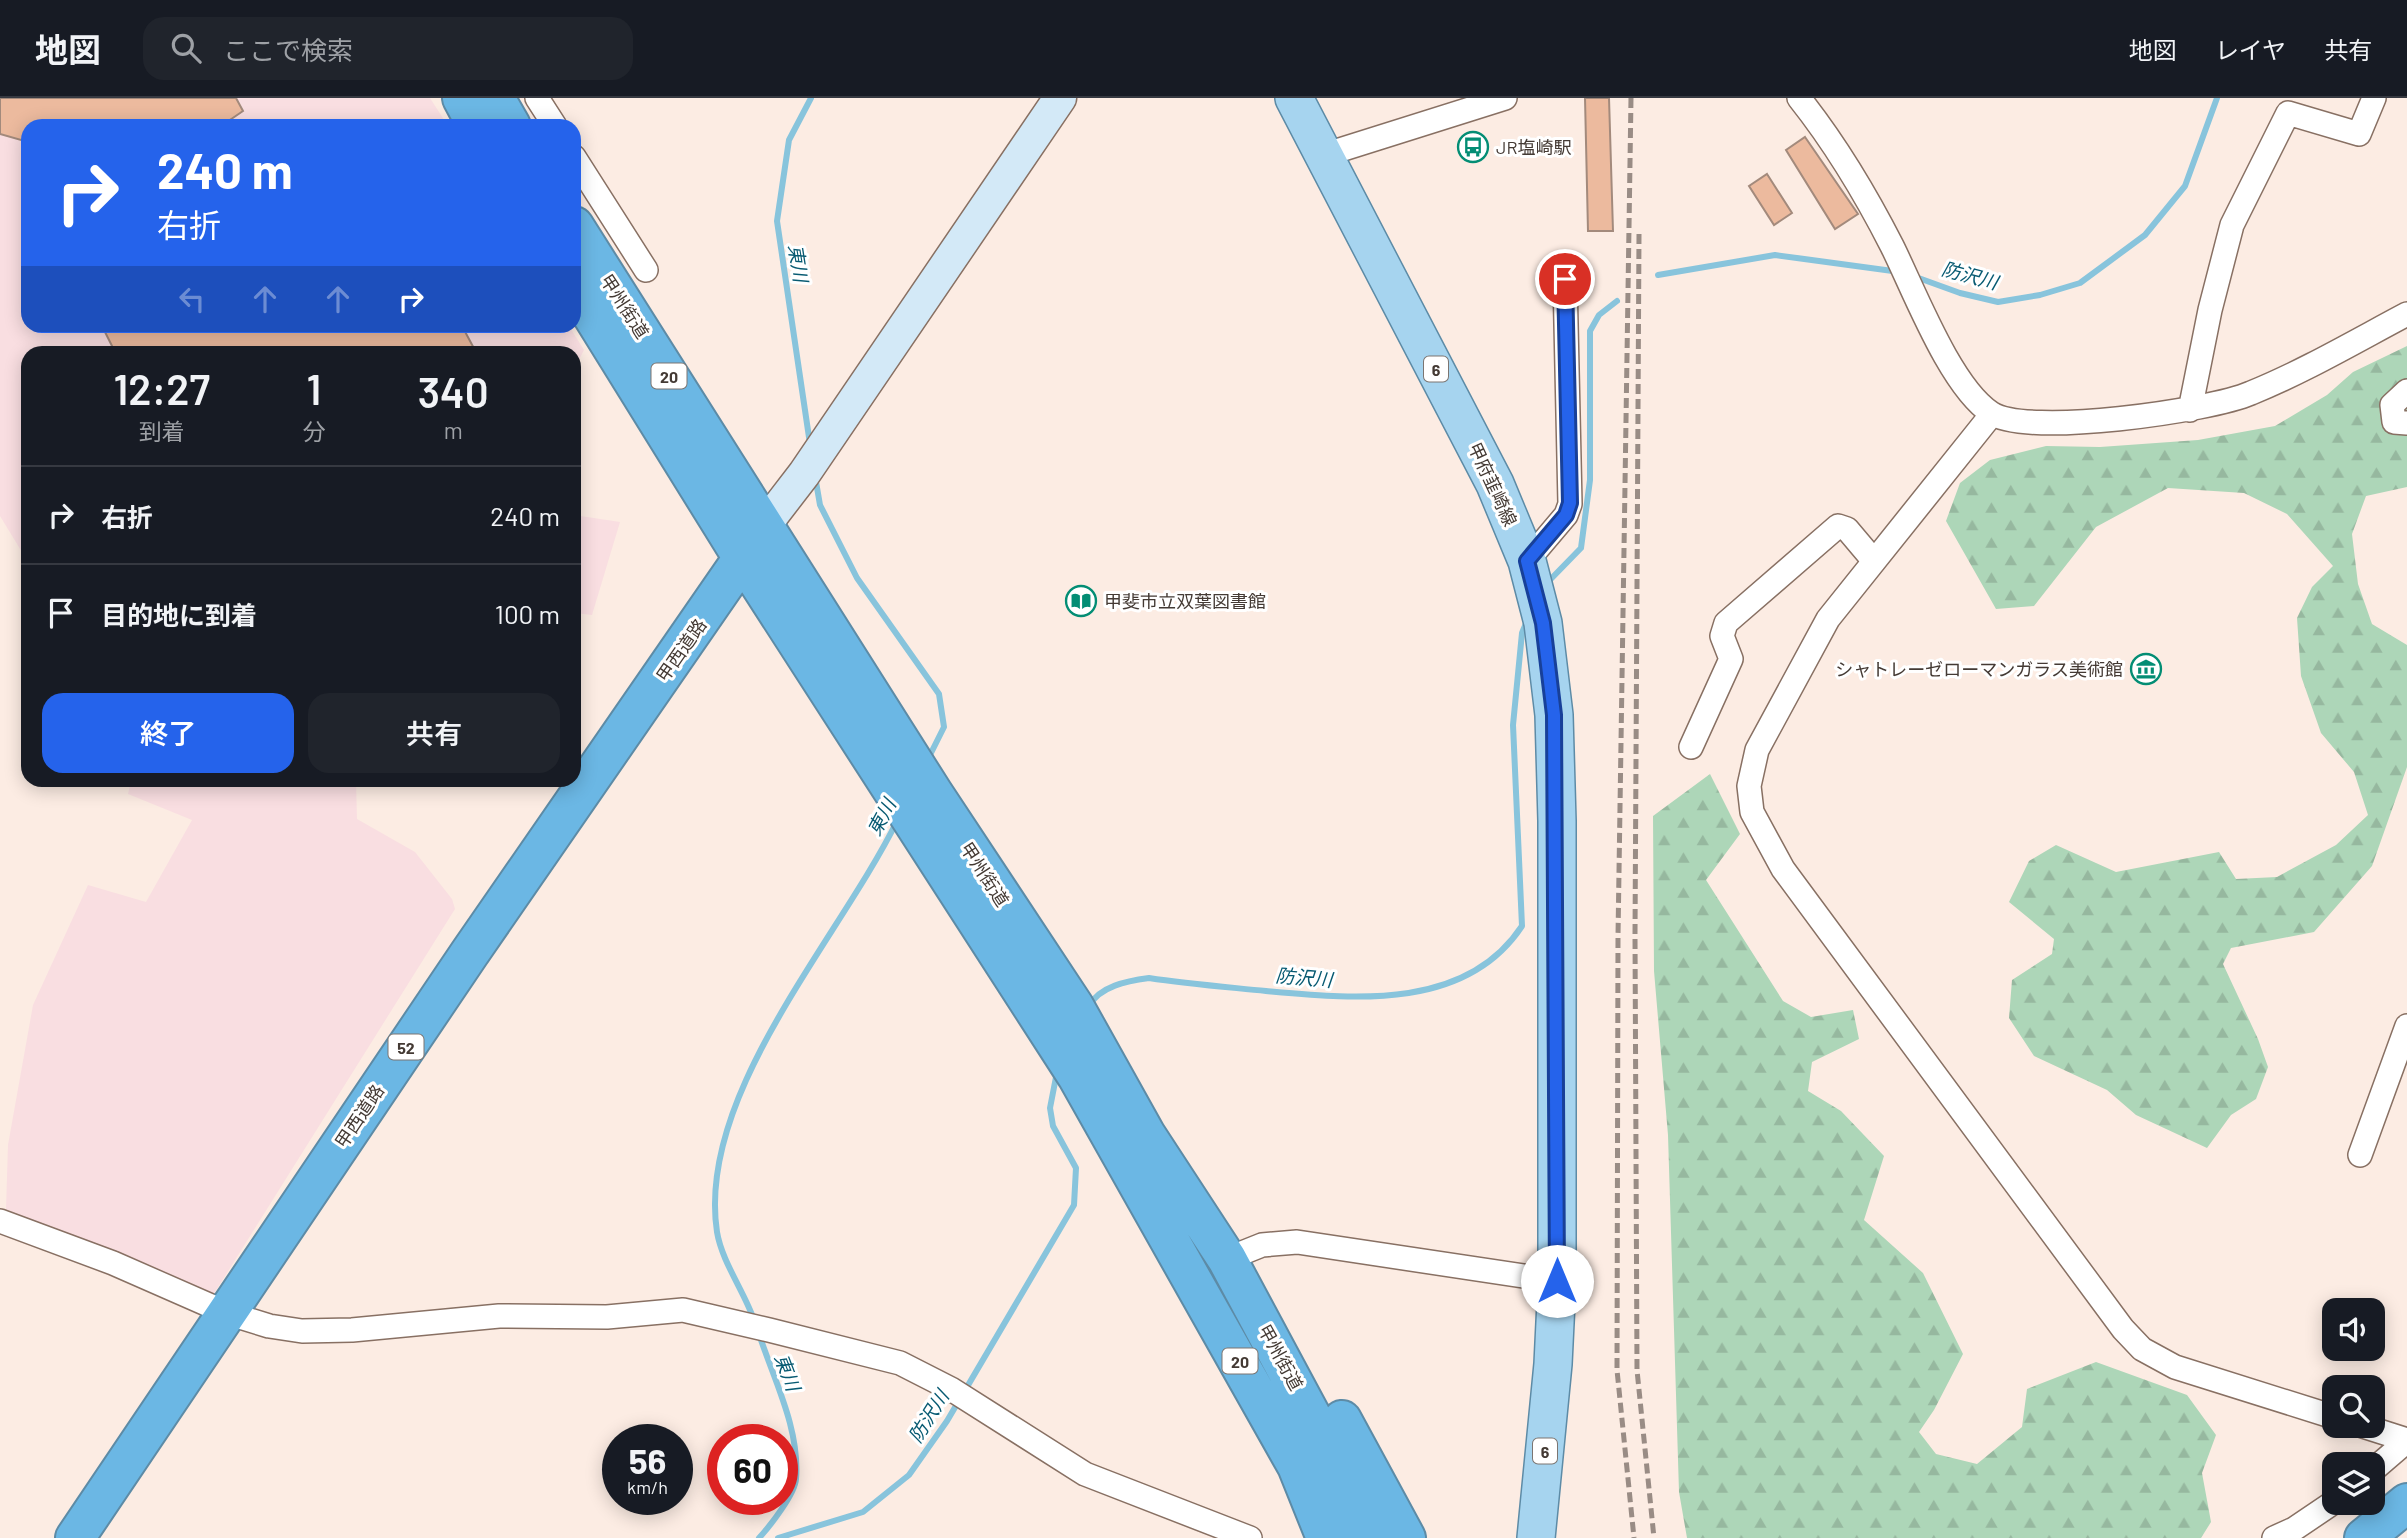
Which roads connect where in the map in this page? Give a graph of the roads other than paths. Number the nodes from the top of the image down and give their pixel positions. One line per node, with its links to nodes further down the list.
1 (537, 98): 9 (street)
2 (1060, 98): 21 (street)
3 (1294, 98): 10 (main road, 甲府韮崎線 / 6)
4 (1506, 98): 10 (street)
5 (1799, 98): 19 (street)
6 (2374, 98): 18 (street)
7 (472, 107): 8 (highway)
8 (497, 119)
9 (550, 119)
10 (1324, 155): 24 (main road, 甲府韮崎線 / 6)
11 (581, 168): 13 (street)
12 (581, 237): 21 (highway, 甲州街道 / 20)
13 (646, 270)
14 (1565, 279): 24 (street)
15 (581, 297): 22 (highway, 甲州街道 / 20)
16 (2407, 314): 18 (street)
17 (2407, 391): 20 (street)
18 (2190, 410): 19 (street)
19 (1992, 414): 23 (street)
20 (2407, 423)
21 (764, 526): 22 (highway, 52); 26 (highway, 甲州街道 / 20)
22 (744, 560): 26 (highway, 甲州街道 / 20); 33 (highway, 甲西道路 / 52)
23 (1874, 561): 25 (street); 35 (street)
24 (1530, 570): 32 (main road, 甲府韮崎線 / 6)
25 (1691, 747)
26 (898, 769): 29 (highway, 甲州街道 / 20); 31 (highway, 甲州街道 / 20)
27 (2407, 1026): 28 (street)
28 (2360, 1155)
29 (1142, 1190): 44 (highway); 45 (highway, 甲州街道 / 20)
30 (0, 1221): 33 (street)
31 (1227, 1259): 32 (street); 46 (highway, 甲州街道 / 20); 47 (highway)
32 (1557, 1281): 34 (main road, 甲府韮崎線 / 6)
33 (227, 1313): 42 (highway, 甲西道路 / 52); 43 (street)
34 (1553, 1364): 48 (main road, 甲府韮崎線 / 6); 49 (main road)
35 (2322, 1413)
36 (2385, 1434): 37 (street)
37 (2407, 1441): 38 (street)
38 (2385, 1460)
39 (2407, 1503): 51 (highway)
40 (2322, 1513): 50 (street)
41 (2407, 1528): 52 (highway)
42 (75, 1538)
43 (1250, 1538)
44 (1308, 1538)
45 (1326, 1538)
46 (1365, 1538)
47 (1406, 1538)
48 (1536, 1538)
49 (1557, 1538)
50 (2274, 1538)
51 (2364, 1538)
52 (2394, 1538)

